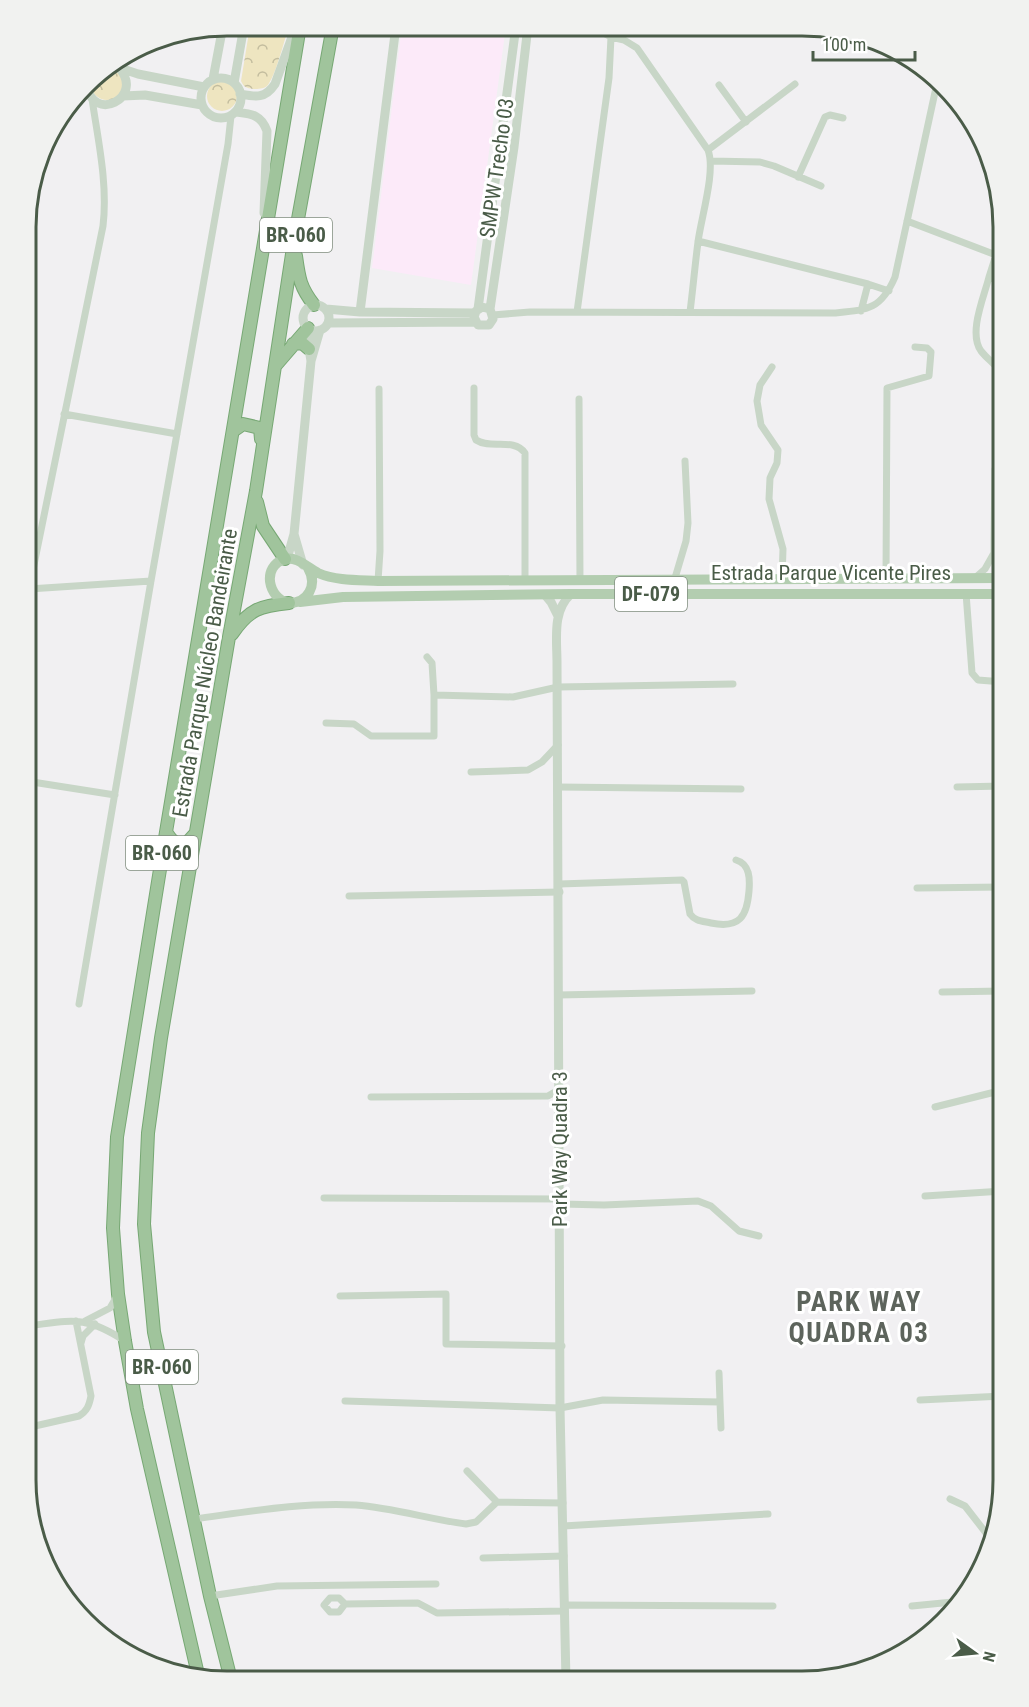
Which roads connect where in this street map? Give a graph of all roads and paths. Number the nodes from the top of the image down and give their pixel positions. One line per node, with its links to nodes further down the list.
1 (221, 36): 14 (street)
2 (242, 36): 16 (street)
3 (294, 36): 22 (street)
4 (296, 36): 39 (highway, Estrada Parque Núcleo Bandeirante / BR-060)
5 (331, 36): 37 (highway, Estrada Parque Núcleo Bandeirante / BR-060)
6 (395, 36): 50 (street)
7 (515, 36): 12 (street, SMPW Trecho 03)
8 (527, 36): 13 (street)
9 (611, 37): 32 (street); 52 (street)
10 (121, 68): 15 (street)
11 (118, 70): 23 (street)
12 (510, 74): 13 (street); 30 (street, SMPW Trecho 03)
13 (523, 76): 31 (street)
14 (213, 79): 16 (street); 19 (street)
15 (171, 81): 19 (street); 24 (street)
16 (234, 83): 22 (street)
17 (795, 84): 29 (street)
18 (719, 86): 29 (street)
19 (204, 87): 26 (street)
20 (935, 91): 36 (street)
21 (90, 94): 25 (street)
22 (240, 94): 27 (street)
23 (123, 96): 24 (street); 25 (street)
24 (169, 98): 26 (street)
25 (92, 99): 66 (street)
26 (202, 105): 27 (street)
27 (233, 114): 39 (street); 68 (street)
28 (843, 118): 34 (street)
29 (746, 122): 32 (street)
30 (499, 146): 31 (street); 40 (street, SMPW Trecho 03)
31 (514, 147): 42 (street)
32 (708, 150): 33 (street)
33 (711, 161): 34 (street); 38 (street)
34 (798, 177): 35 (street)
35 (821, 186)
36 (907, 221): 41 (street); 47 (street)
37 (294, 242): 48 (highway); 61 (highway, Estrada Parque Núcleo Bandeirante / BR-060)
38 (698, 242): 46 (street); 53 (street)
39 (264, 246): 67 (highway, Estrada Parque Núcleo Bandeirante / BR-060)
40 (485, 252): 42 (street); 54 (street, SMPW Trecho 03)
41 (993, 254)
42 (498, 255): 51 (street)
43 (993, 263): 44 (street)
44 (988, 277): 45 (street); 60 (street)
45 (993, 279)
46 (868, 284): 47 (street); 49 (street)
47 (889, 291): 49 (street)
48 (320, 307): 50 (street); 55 (street); 56 (street)
49 (861, 311): 53 (street)
50 (360, 312): 54 (street)
51 (491, 312): 52 (street); 54 (street); 54 (street)
52 (577, 312): 53 (street)
53 (690, 312)
54 (476, 314): 55 (street)
55 (328, 322): 56 (street)
56 (313, 329): 57 (highway); 59 (street)
57 (293, 344): 59 (highway); 61 (highway)
58 (915, 347): 80 (street)
59 (310, 355): 72 (street)
60 (993, 364)
61 (275, 366): 69 (highway, Estrada Parque Núcleo Bandeirante / BR-060)
62 (772, 367): 82 (street)
63 (474, 388): 85 (street)
64 (379, 389): 84 (street)
65 (579, 399): 86 (street)
66 (64, 414): 68 (street); 73 (street)
67 (233, 431): 69 (highway); 110 (highway, Estrada Parque Núcleo Bandeirante / BR-060)
68 (177, 434): 83 (street)
69 (262, 446): 71 (highway, Estrada Parque Núcleo Bandeirante / BR-060)
70 (685, 461): 78 (street)
71 (256, 491): 75 (highway); 95 (highway, Estrada Parque Núcleo Bandeirante / BR-060)
72 (294, 534): 75 (street); 76 (street)
73 (36, 554)
74 (993, 555): 77 (street)
75 (286, 559): 76 (main road, Estrada Parque Vicente Pires / DF-079); 93 (main road)
76 (306, 566): 84 (main road, Estrada Parque Vicente Pires / DF-079); 93 (main road)
77 (976, 577): 80 (main road, Estrada Parque Vicente Pires / DF-079); 81 (main road, Estrada Parque Vicente Pires / DF-079)
78 (675, 578): 79 (main road, Estrada Parque Vicente Pires / DF-079); 86 (main road, Estrada Parque Vicente Pires / DF-079)
79 (751, 578): 82 (main road, Estrada Parque Vicente Pires / DF-079); 89 (main road)
80 (886, 578): 82 (main road, Estrada Parque Vicente Pires / DF-079)
81 (993, 578)
82 (782, 579)
83 (151, 581): 87 (street); 109 (street)
84 (378, 581): 85 (main road, Estrada Parque Vicente Pires / DF-079)
85 (525, 581): 86 (main road, Estrada Parque Vicente Pires / DF-079)
86 (580, 581)
87 (36, 589)
88 (966, 592): 89 (main road, Estrada Parque Vicente Pires / DF-079); 90 (main road, Estrada Parque Vicente Pires / DF-079); 97 (street)
89 (752, 593): 91 (main road, Estrada Parque Vicente Pires / DF-079)
90 (993, 593)
91 (571, 594): 92 (main road, Estrada Parque Vicente Pires / DF-079); 94 (street)
92 (546, 596): 93 (main road, Estrada Parque Vicente Pires / DF-079); 94 (street)
93 (294, 602): 95 (highway)
94 (558, 616): 99 (street, Park Way Quadra 3)
95 (229, 637): 111 (highway, Estrada Parque Núcleo Bandeirante / BR-060)
96 (427, 657): 100 (street)
97 (993, 681)
98 (733, 684): 99 (street)
99 (558, 687): 100 (street); 102 (street, Park Way Quadra 3)
100 (434, 695): 101 (street)
101 (326, 723)
102 (558, 745): 103 (street); 106 (street, Park Way Quadra 3)
103 (471, 772)
104 (36, 783): 109 (street)
105 (993, 786): 107 (street)
106 (558, 787): 108 (street); 114 (street, Park Way Quadra 3)
107 (957, 787)
108 (741, 789)
109 (116, 795): 121 (street)
110 (166, 832): 111 (highway); 133 (highway, Estrada Parque Núcleo Bandeirante / BR-060)
111 (196, 833): 155 (highway, Estrada Parque Núcleo Bandeirante / BR-060)
112 (736, 860): 114 (street)
113 (993, 887): 115 (street)
114 (559, 888): 116 (street); 120 (street, Park Way Quadra 3)
115 (917, 888)
116 (349, 896)
117 (993, 990): 119 (street)
118 (752, 991): 120 (street)
119 (942, 992)
120 (558, 995): 122 (street, Park Way Quadra 3)
121 (79, 1004)
122 (560, 1089): 124 (street); 126 (street, Park Way Quadra 3)
123 (993, 1092): 127 (street)
124 (548, 1096): 125 (street); 126 (street)
125 (371, 1097)
126 (560, 1102): 131 (street, Park Way Quadra 3)
127 (935, 1107)
128 (993, 1192): 129 (street)
129 (926, 1196)
130 (324, 1198): 131 (street)
131 (561, 1202): 132 (street); 141 (street, Park Way Quadra 3)
132 (759, 1236)
133 (118, 1294): 136 (street); 139 (highway, Estrada Parque Núcleo Bandeirante / BR-060)
134 (340, 1296): 141 (street)
135 (76, 1321): 136 (street); 138 (street); 140 (street)
136 (85, 1321): 137 (street)
137 (95, 1324): 139 (street); 140 (street)
138 (36, 1325)
139 (125, 1341): 167 (highway, Estrada Parque Núcleo Bandeirante / BR-060)
140 (81, 1343): 148 (street)
141 (562, 1346): 147 (street, Park Way Quadra 3)
142 (719, 1373): 146 (street)
143 (993, 1396): 144 (street)
144 (920, 1400)
145 (345, 1401): 147 (street)
146 (720, 1402): 147 (street); 149 (street)
147 (560, 1408): 153 (street, Park Way Quadra 3)
148 (36, 1426)
149 (721, 1428)
150 (467, 1471): 152 (street)
151 (950, 1499): 157 (street)
152 (497, 1502): 153 (street); 155 (street)
153 (563, 1503): 156 (street, Park Way Quadra 3)
154 (768, 1514): 156 (street)
155 (194, 1519): 161 (highway, Estrada Parque Núcleo Bandeirante / BR-060)
156 (563, 1526): 158 (street, Park Way Quadra 3)
157 (985, 1532)
158 (564, 1556): 159 (street); 166 (street, Park Way Quadra 3)
159 (483, 1558)
160 (436, 1584): 161 (street)
161 (210, 1596): 168 (highway, Estrada Parque Núcleo Bandeirante / BR-060)
162 (948, 1603): 165 (street)
163 (345, 1604): 166 (street)
164 (773, 1606): 166 (street)
165 (912, 1606)
166 (565, 1608): 169 (street, Park Way Quadra 3)
167 (196, 1668)
168 (229, 1671)
169 (566, 1671)

